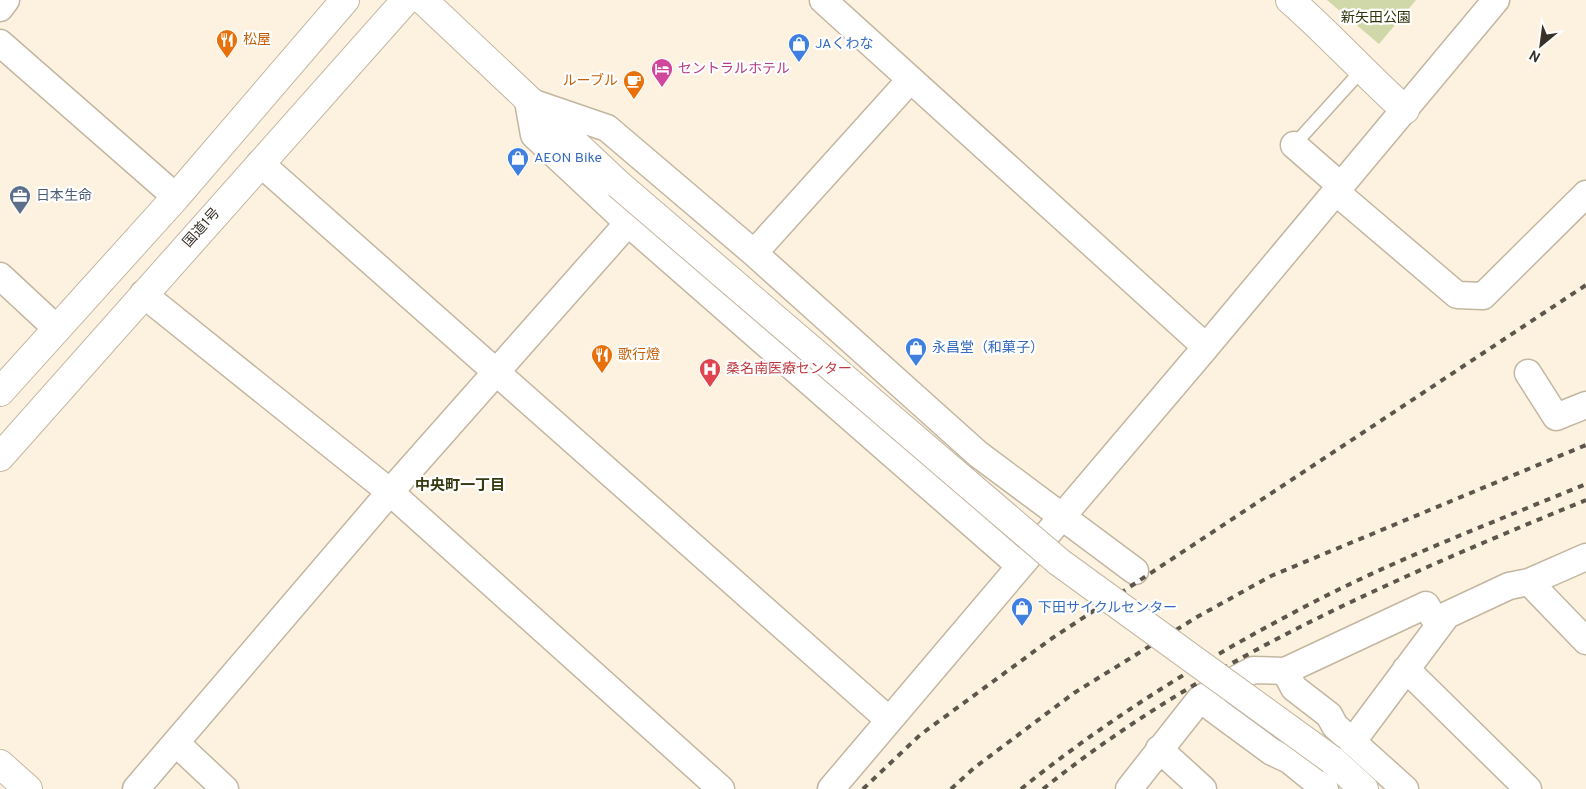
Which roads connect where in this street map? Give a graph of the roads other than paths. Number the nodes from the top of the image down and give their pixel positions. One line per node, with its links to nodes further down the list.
1 (6, 0): 8 (street)
2 (345, 0): 18 (main road)
3 (406, 0): 15 (main road, 国道1号)
4 (423, 0): 12 (main road)
5 (823, 0): 11 (street)
6 (1290, 0): 10 (main road)
7 (1496, 0): 13 (street)
8 (0, 8)
9 (0, 43): 18 (street)
10 (1361, 71): 13 (main road); 14 (lane)
11 (910, 80): 20 (street); 24 (street)
12 (528, 101): 19 (street); 20 (street); 54 (main road, bridge)
13 (1405, 110): 16 (street)
14 (1294, 145): 16 (street)
15 (260, 163): 22 (main road, 国道1号); 25 (street)
16 (1338, 189): 17 (street); 24 (street)
17 (1586, 194)
18 (176, 197): 23 (main road)
19 (628, 222): 25 (street); 33 (street)
20 (754, 252): 31 (street)
21 (0, 276): 23 (street)
22 (143, 294): 29 (main road, 国道1号); 30 (street)
23 (56, 328): 27 (main road)
24 (1206, 347): 31 (street)
25 (495, 372): 30 (street); 41 (street)
26 (1528, 373): 28 (street)
27 (0, 392)
28 (1586, 405)
29 (0, 458)
30 (390, 492): 43 (street); 49 (street)
31 (1062, 518): 33 (street); 34 (street)
32 (1586, 557): 35 (street)
33 (1020, 566): 41 (street)
34 (1135, 571)
35 (1529, 582): 36 (street); 37 (street)
36 (1438, 625): 38 (street); 39 (street)
37 (1586, 641)
38 (1406, 669): 42 (street); 56 (street)
39 (1285, 671): 40 (street); 42 (street)
40 (1200, 699): 44 (street); 53 (street)
41 (889, 720): 50 (street)
42 (1354, 741): 55 (street)
43 (176, 743): 47 (street); 48 (street)
44 (1159, 749): 51 (street); 52 (street)
45 (0, 764): 46 (main road)
46 (28, 789)
47 (136, 789)
48 (226, 789)
49 (721, 789)
50 (831, 789)
51 (1129, 789)
52 (1203, 789)
53 (1325, 789)
54 (1364, 789)
55 (1405, 789)
56 (1528, 789)

